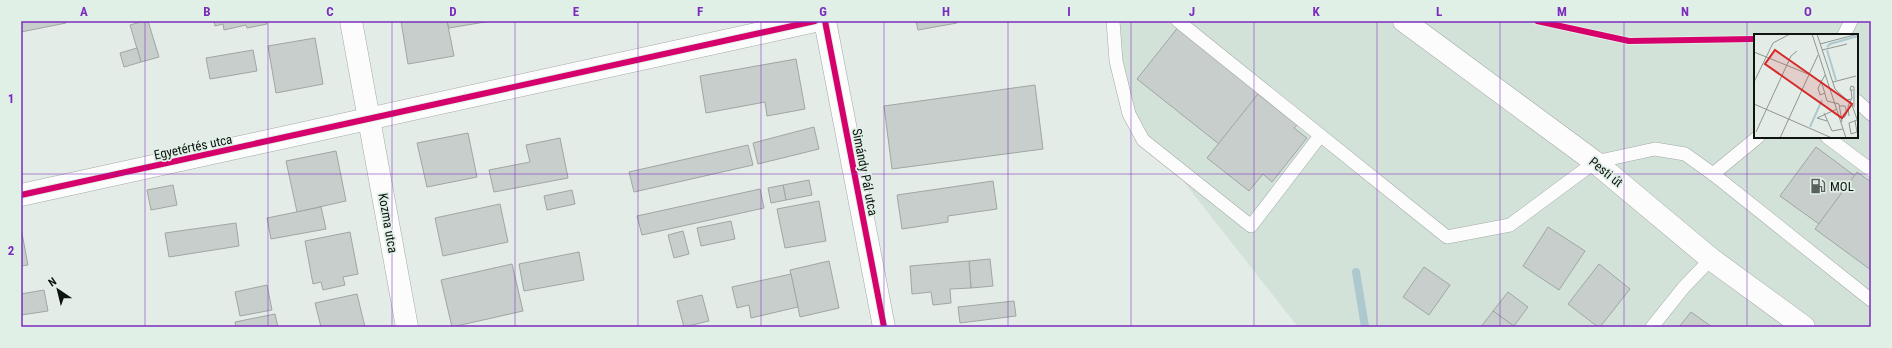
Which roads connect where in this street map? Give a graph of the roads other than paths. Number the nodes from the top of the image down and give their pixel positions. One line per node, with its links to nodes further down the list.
1 (351, 21): 11 (street, Kozma utca)
2 (815, 21): 11 (street, Egyetértés utca)
3 (825, 21): 22 (street, Simándy Pál utca)
4 (1113, 21): 12 (lane)
5 (1178, 21): 12 (lane)
6 (1404, 21): 15 (street, Pesti út)
7 (1851, 21): 8 (lane)
8 (1844, 34)
9 (1858, 102): 10 (lane)
10 (1871, 114)
11 (369, 120): 18 (street, Egyetértés utca); 21 (street, Kozma utca)
12 (1320, 136): 15 (lane)
13 (1757, 138): 17 (lane)
14 (1828, 138): 16 (lane)
15 (1595, 162): 17 (lane); 19 (street, Pesti út)
16 (1871, 170)
17 (1713, 174): 20 (lane)
18 (21, 195)
19 (1711, 259): 23 (lane); 24 (street, Pesti út)
20 (1871, 300)
21 (407, 327)
22 (884, 327)
23 (1652, 327)
24 (1804, 327)

